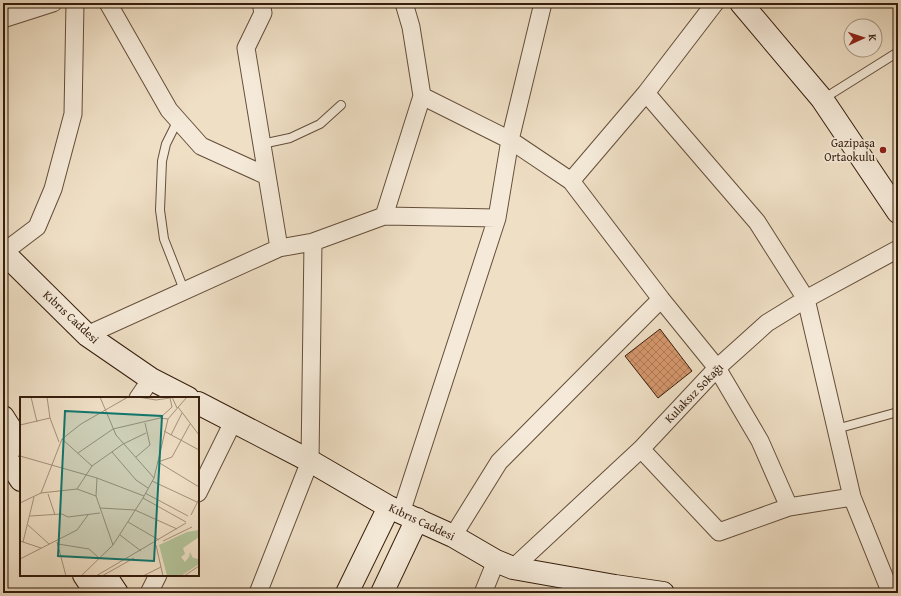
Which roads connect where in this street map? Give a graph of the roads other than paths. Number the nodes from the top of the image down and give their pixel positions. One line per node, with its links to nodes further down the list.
1 (53, 3): 9 (street)
2 (75, 3): 26 (street)
3 (108, 3): 15 (street)
4 (261, 3): 17 (street)
5 (404, 3): 12 (street)
6 (542, 3): 16 (street)
7 (716, 3): 11 (street)
8 (741, 3): 13 (street)
9 (3, 19)
10 (898, 52): 13 (lane)
11 (646, 93): 19 (street); 29 (street)
12 (422, 96): 16 (street); 21 (street)
13 (822, 99): 20 (street)
14 (341, 105): 17 (lane)
15 (178, 120): 18 (street); 27 (lane)
16 (510, 140): 19 (street); 22 (street)
17 (262, 144): 18 (street)
18 (268, 176): 24 (street)
19 (571, 181): 28 (street)
20 (898, 212)
21 (384, 216): 22 (street); 23 (street)
22 (497, 218): 48 (street)
23 (313, 242): 24 (street); 43 (street)
24 (279, 248): 27 (street)
25 (898, 249): 29 (street, Kulaksız Sokağı)
26 (4, 252): 30 (street, Kıbrıs Caddesi)
27 (184, 290): 30 (street)
28 (661, 299): 31 (street); 49 (street)
29 (806, 299): 31 (street, Kulaksız Sokağı); 39 (street)
30 (87, 335): 32 (street, Kıbrıs Caddesi)
31 (717, 368): 41 (street, Kulaksız Sokağı); 47 (street)
32 (151, 379): 33 (street); 34 (street, Kıbrıs Caddesi)
33 (139, 397)
34 (186, 397)
35 (199, 404): 38 (street, Kıbrıs Caddesi)
36 (898, 412): 39 (lane)
37 (3, 417): 40 (street)
38 (233, 422): 43 (street, Kıbrıs Caddesi); 45 (street)
39 (836, 429): 46 (street)
40 (20, 444)
41 (641, 449): 47 (street); 50 (street, Kulaksız Sokağı)
42 (3, 453): 44 (street)
43 (310, 461): 48 (street, Kıbrıs Caddesi); 59 (street)
44 (20, 478)
45 (199, 491)
46 (852, 496): 47 (street); 55 (street)
47 (789, 507)
48 (402, 513): 49 (street, Kıbrıs Caddesi); 60 (street); 61 (street)
49 (453, 536): 50 (street, Kıbrıs Caddesi)
50 (505, 564): 54 (street, Kıbrıs Caddesi); 62 (street)
51 (85, 576): 56 (street)
52 (106, 576): 57 (street)
53 (158, 576): 58 (street)
54 (614, 591): 63 (street, Kıbrıs Caddesi)
55 (890, 591)
56 (96, 593)
57 (117, 593)
58 (149, 593)
59 (258, 593)
60 (347, 593)
61 (382, 593)
62 (483, 593)
63 (662, 593)

